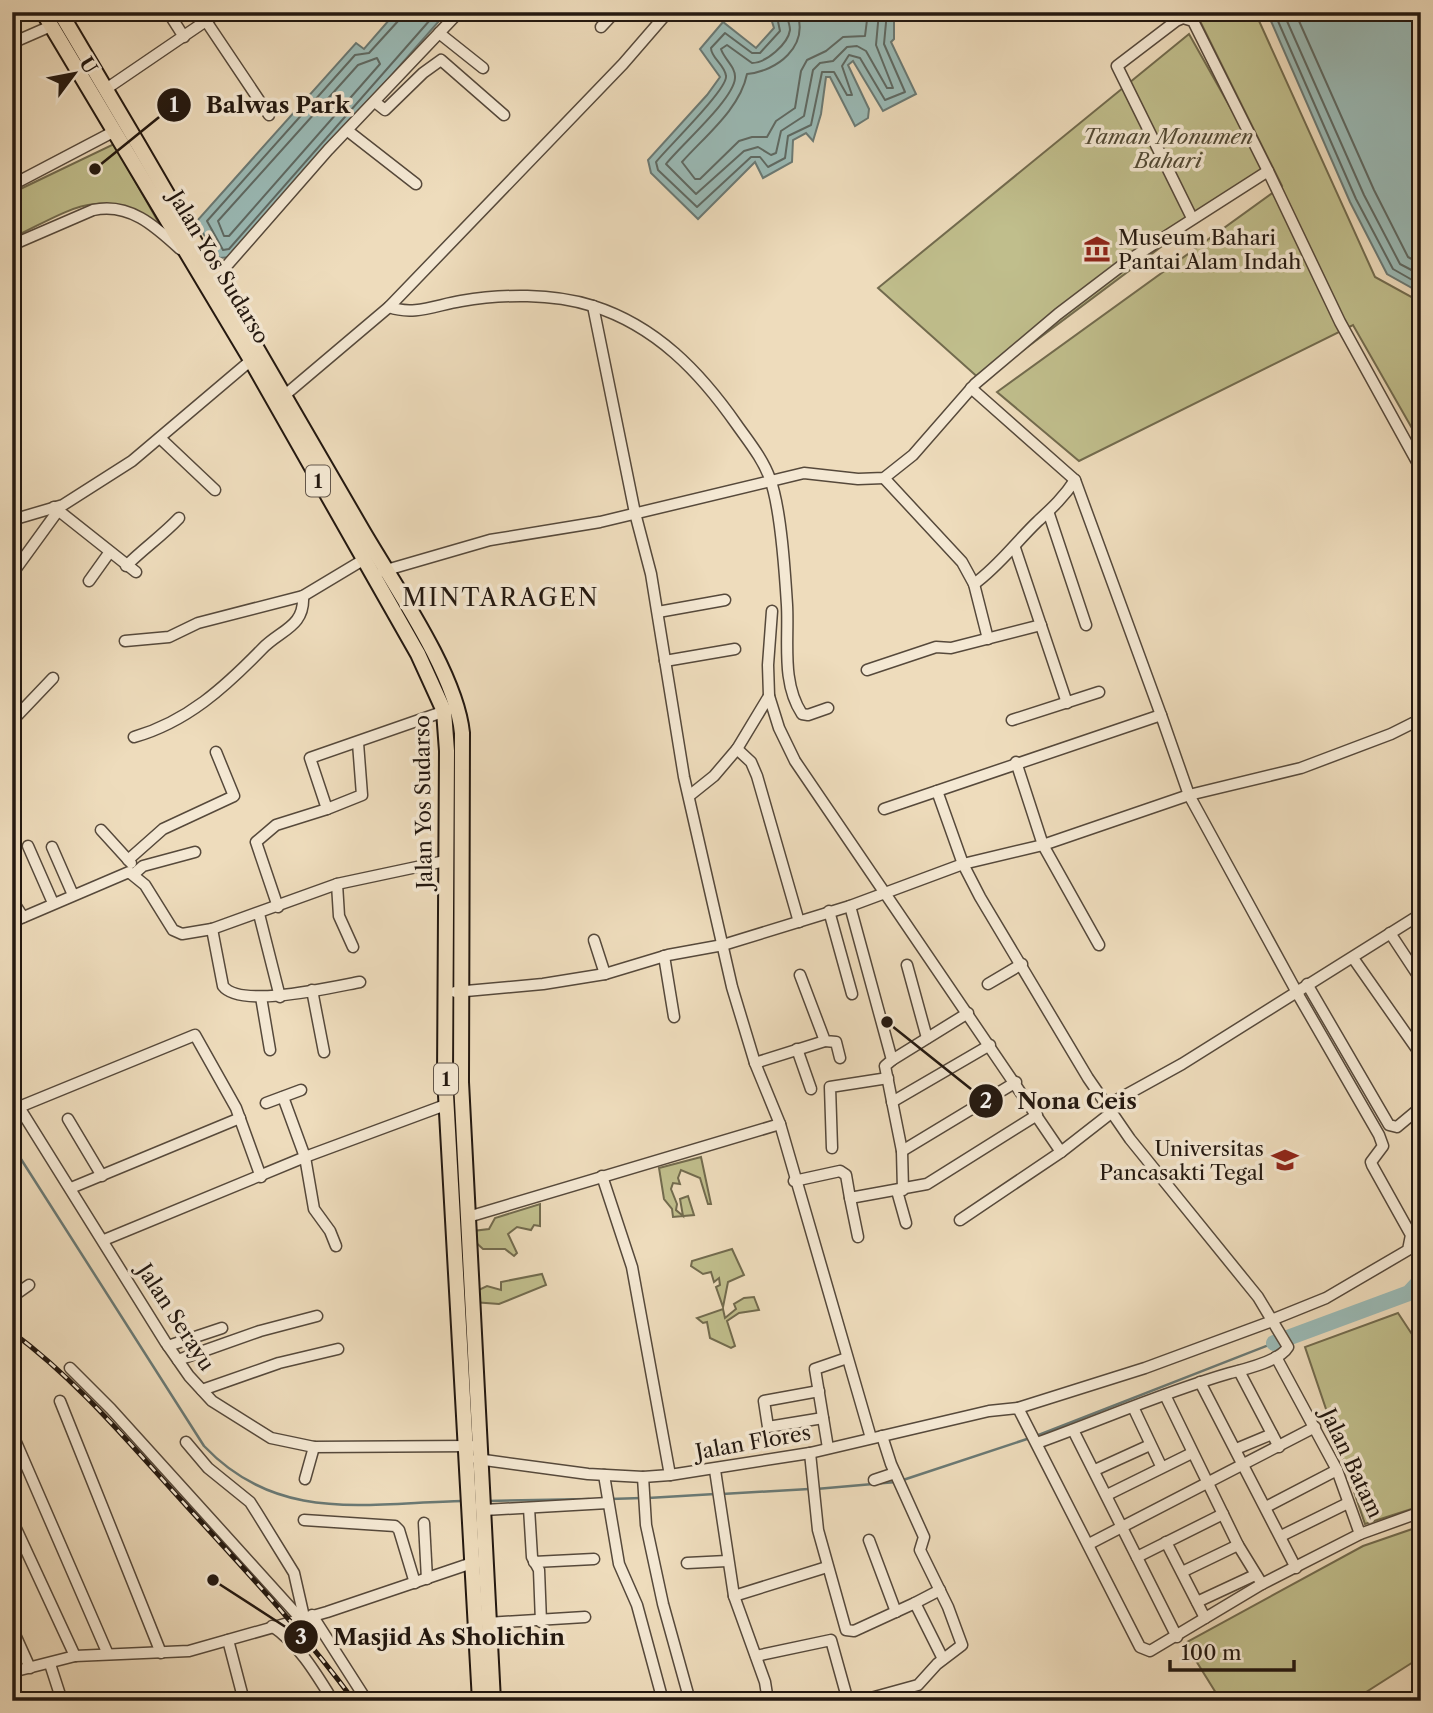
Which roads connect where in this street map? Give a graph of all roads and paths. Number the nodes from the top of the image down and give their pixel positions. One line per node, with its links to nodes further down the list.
1 (43, 12): 9 (highway, Jalan Yos Sudarso / 1)
2 (61, 12): 15 (highway, Jalan Yos Sudarso / 1)
3 (168, 12): 12 (street)
4 (219, 12): 8 (street)
5 (459, 12): 11 (street)
6 (615, 12): 10 (street)
7 (668, 12): 29 (street)
8 (206, 21): 12 (street); 17 (street)
9 (51, 26): 13 (street); 20 (highway, Jalan Yos Sudarso / 1)
10 (601, 27)
11 (439, 33): 14 (street); 16 (street)
12 (184, 37): 15 (street)
13 (12, 43)
14 (483, 68)
15 (106, 89): 27 (highway, Jalan Yos Sudarso / 1)
16 (375, 102): 18 (street); 19 (street)
17 (268, 115)
18 (504, 115)
19 (348, 131): 22 (street); 27 (street)
20 (113, 132): 23 (street); 26 (highway, Jalan Yos Sudarso / 1)
21 (1268, 171): 24 (street); 24 (street); 34 (street)
22 (416, 184)
23 (12, 185)
24 (1192, 218): 31 (street)
25 (12, 245): 26 (street)
26 (187, 254): 30 (highway, Jalan Yos Sudarso / 1)
27 (216, 278): 30 (highway, Jalan Yos Sudarso / 1)
28 (593, 306): 29 (street); 37 (street); 40 (street)
29 (389, 307): 32 (street)
30 (255, 357): 32 (highway, Jalan Yos Sudarso / 1); 33 (street); 46 (highway, Jalan Yos Sudarso / 1)
31 (971, 388): 35 (street); 36 (street)
32 (285, 395): 48 (highway, Jalan Yos Sudarso / 1)
33 (160, 438): 38 (street); 39 (street)
34 (1421, 469)
35 (884, 478): 37 (street); 50 (street)
36 (1075, 480): 41 (street); 69 (street)
37 (771, 481): 40 (street); 68 (street)
38 (215, 489)
39 (58, 508): 43 (street); 45 (street); 47 (street)
40 (635, 513): 48 (street); 55 (street)
41 (1049, 514): 44 (street); 57 (street)
42 (179, 518): 45 (street)
43 (12, 520)
44 (1015, 548): 50 (street); 56 (street)
45 (109, 553): 49 (street)
46 (363, 560): 48 (highway, Jalan Yos Sudarso / 1); 52 (street)
47 (14, 565): 51 (street)
48 (379, 573): 67 (highway, Jalan Yos Sudarso / 1)
49 (89, 581)
50 (974, 584): 58 (street)
51 (12, 586)
52 (303, 596): 59 (street); 73 (street)
53 (725, 600): 55 (street)
54 (772, 611): 65 (street)
55 (658, 612): 61 (street)
56 (1041, 625): 58 (street); 66 (street)
57 (1086, 625)
58 (988, 639): 62 (street)
59 (125, 641)
60 (735, 649): 61 (street)
61 (665, 661): 80 (street)
62 (867, 670)
63 (53, 678): 72 (street)
64 (1099, 692): 66 (street)
65 (769, 696): 75 (street); 93 (street)
66 (1067, 703): 71 (street)
67 (451, 708): 74 (street); 89 (highway, Jalan Yos Sudarso / 1); 122 (highway, Jalan Yos Sudarso / 1)
68 (828, 708)
69 (1161, 715): 77 (street); 79 (street)
70 (1421, 719): 79 (street)
71 (1012, 720)
72 (12, 721)
73 (134, 737)
74 (358, 743): 81 (street); 81 (street)
75 (737, 749): 80 (street); 103 (street)
76 (216, 752): 88 (street)
77 (1016, 762): 78 (street); 84 (street)
78 (937, 790): 82 (street); 90 (street)
79 (1189, 794): 84 (street); 121 (street)
80 (688, 796): 107 (street)
81 (327, 809): 98 (street)
82 (884, 809)
83 (101, 830): 88 (street)
84 (1043, 845): 90 (street); 108 (street)
85 (27, 846): 96 (street)
86 (52, 847): 94 (street)
87 (195, 852): 91 (street)
88 (128, 860): 91 (street)
89 (445, 861): 92 (street); 122 (highway, Jalan Yos Sudarso / 1)
90 (963, 864): 93 (street); 112 (street)
91 (135, 872): 94 (street); 104 (street)
92 (337, 884): 98 (street); 109 (street)
93 (885, 894): 97 (street); 126 (street)
94 (73, 895): 96 (street)
95 (12, 900): 102 (street)
96 (53, 904): 102 (street)
97 (850, 906): 99 (street); 136 (street)
98 (278, 908): 100 (street)
99 (829, 911): 103 (street); 123 (street)
100 (259, 914): 104 (street); 125 (street)
101 (1421, 914): 105 (street)
102 (17, 920)
103 (799, 922): 107 (street)
104 (212, 929): 124 (street)
105 (1390, 933): 111 (street); 116 (street)
106 (594, 940): 114 (street)
107 (723, 945): 110 (street); 137 (street)
108 (1099, 945)
109 (353, 947)
110 (664, 956): 114 (street); 127 (street)
111 (1353, 958): 119 (street); 134 (street)
112 (1022, 964): 118 (street); 149 (street)
113 (907, 965): 128 (street)
114 (605, 974): 122 (street)
115 (800, 975): 129 (street)
116 (1421, 980)
117 (360, 982): 120 (street)
118 (988, 984)
119 (1307, 984): 121 (street); 148 (street)
120 (312, 990): 125 (street); 133 (street)
121 (1296, 990): 149 (street); 174 (street, Jalan Flores)
122 (453, 992): 146 (highway, Jalan Yos Sudarso / 1); 165 (highway, Jalan Yos Sudarso / 1)
123 (852, 995)
124 (261, 997): 125 (street); 132 (street)
125 (280, 997)
126 (968, 1013): 128 (street); 130 (street)
127 (674, 1017)
128 (927, 1038): 136 (street)
129 (825, 1041): 131 (street); 135 (street)
130 (990, 1045): 139 (street); 144 (street)
131 (797, 1049): 137 (street); 140 (street)
132 (270, 1051)
133 (324, 1052)
134 (1421, 1055)
135 (840, 1058)
136 (892, 1060): 138 (street)
137 (755, 1063): 153 (street)
138 (888, 1078): 144 (street); 154 (street)
139 (1016, 1082): 150 (street); 155 (street)
140 (811, 1089)
141 (301, 1090): 143 (street)
142 (12, 1096): 147 (street, Jalan Serayu)
143 (283, 1097): 145 (street); 157 (street)
144 (892, 1102): 155 (street)
145 (266, 1103)
146 (448, 1104): 157 (street); 203 (highway, Jalan Yos Sudarso / 1)
147 (19, 1107): 151 (street); 162 (street, Jalan Serayu)
148 (1421, 1107)
149 (1108, 1110): 156 (street); 174 (street)
150 (1037, 1115): 156 (street); 163 (street)
151 (240, 1118): 158 (street); 160 (street)
152 (68, 1119): 158 (street)
153 (780, 1124): 159 (street); 161 (street)
154 (832, 1148)
155 (902, 1152): 163 (street)
156 (1061, 1152): 166 (street)
157 (305, 1157): 160 (street); 170 (street)
158 (102, 1176): 162 (street)
159 (602, 1176): 165 (street); 213 (street)
160 (261, 1177): 169 (street)
161 (794, 1181): 164 (street); 179 (street)
162 (71, 1188): 169 (street, Jalan Serayu)
163 (900, 1191): 164 (street); 167 (street)
164 (850, 1198): 168 (street)
165 (468, 1217): 203 (highway, Jalan Yos Sudarso / 1)
166 (960, 1220)
167 (906, 1223)
168 (858, 1237)
169 (104, 1240): 176 (street, Jalan Serayu)
170 (336, 1246)
171 (29, 1285): 172 (street)
172 (12, 1297)
173 (317, 1317): 180 (street)
174 (1277, 1323): 178 (street); 188 (street, Jalan Flores)
175 (222, 1328): 176 (street)
176 (167, 1346): 180 (street, Jalan Serayu)
177 (338, 1349): 184 (street)
178 (1276, 1357): 182 (street); 191 (street, Jalan Batam)
179 (847, 1358): 185 (street); 196 (street)
180 (178, 1360): 184 (street, Jalan Serayu)
181 (70, 1368): 256 (street)
182 (1239, 1371): 183 (street); 194 (street)
183 (1200, 1382): 186 (street); 204 (street)
184 (202, 1390): 200 (street, Jalan Serayu)
185 (819, 1391): 190 (street); 190 (street)
186 (1165, 1395): 189 (street); 206 (street)
187 (60, 1402): 266 (street)
188 (1017, 1408): 195 (street, Jalan Flores); 198 (street)
189 (1133, 1409): 192 (street); 199 (street)
190 (823, 1418): 202 (street)
191 (1315, 1427): 201 (street); 210 (street, Jalan Batam)
192 (1073, 1430): 198 (street); 211 (street)
193 (12, 1433): 265 (street)
194 (1272, 1434): 201 (street); 204 (street)
195 (883, 1436): 196 (street, Jalan Flores); 215 (street)
196 (871, 1438): 202 (street, Jalan Flores)
197 (186, 1442): 256 (street)
198 (1036, 1442): 236 (street)
199 (1150, 1444): 208 (street); 211 (street)
200 (314, 1447): 203 (street, Jalan Serayu); 216 (street)
201 (1279, 1447): 207 (street)
202 (828, 1448): 205 (street, Jalan Flores)
203 (475, 1450): 212 (street, Jalan Flores); 219 (highway, 1)
204 (1236, 1450): 207 (street)
205 (810, 1452): 209 (street, Jalan Flores); 244 (street)
206 (1192, 1453): 208 (street); 218 (street)
207 (1244, 1465): 218 (street); 223 (street)
208 (1161, 1466): 220 (street)
209 (715, 1470): 213 (street, Jalan Flores); 240 (street)
210 (1337, 1470): 222 (street, Jalan Batam); 223 (street)
211 (1094, 1471): 220 (street)
212 (604, 1475): 214 (street, Jalan Flores); 221 (street)
213 (670, 1475): 214 (street, Jalan Flores)
214 (643, 1477): 280 (street)
215 (897, 1478): 217 (street); 251 (street)
216 (305, 1479)
217 (874, 1480)
218 (1208, 1480): 227 (street); 231 (street)
219 (475, 1492): 225 (highway, 1); 241 (highway, 1)
220 (1107, 1494): 231 (street)
221 (607, 1498): 224 (street); 279 (street)
222 (1348, 1503): 232 (street, Jalan Batam); 233 (street)
223 (1266, 1507): 233 (street)
224 (530, 1508): 225 (street); 242 (street)
225 (484, 1509): 241 (highway, 1)
226 (1421, 1512): 232 (street, Jalan Batam)
227 (1223, 1514): 235 (street); 237 (street)
228 (12, 1520): 267 (street)
229 (304, 1520): 249 (street)
230 (424, 1523): 248 (street)
231 (1122, 1525): 236 (street); 238 (street)
232 (1360, 1534): 245 (street)
233 (1281, 1536): 245 (street)
234 (869, 1540): 255 (street)
235 (1166, 1542): 238 (street); 246 (street)
236 (1089, 1544): 263 (street)
237 (1238, 1545): 246 (street); 247 (street)
238 (1137, 1557): 263 (street)
239 (594, 1559): 242 (street)
240 (727, 1561): 243 (street); 252 (street)
241 (479, 1562): 248 (street); 260 (highway, 1); 277 (highway, 1)
242 (534, 1562): 259 (street)
243 (687, 1563)
244 (827, 1567): 252 (street); 255 (street)
245 (1296, 1568): 250 (street)
246 (1182, 1572): 253 (street)
247 (1255, 1576): 250 (street); 253 (street)
248 (427, 1578): 249 (street)
249 (415, 1583): 256 (street)
250 (1262, 1584): 258 (street)
251 (940, 1590): 254 (street); 269 (street)
252 (734, 1596): 268 (street)
253 (1197, 1602): 258 (street)
254 (915, 1603): 255 (street); 269 (street)
255 (896, 1612)
256 (305, 1617): 261 (street); 276 (street)
257 (585, 1617): 259 (street)
258 (1205, 1618): 263 (street)
259 (541, 1622): 260 (street)
260 (487, 1623): 278 (highway, 1)
261 (272, 1626): 264 (street); 275 (street)
262 (12, 1628): 271 (street)
263 (1177, 1637)
264 (228, 1640): 266 (street); 274 (street)
265 (107, 1653): 266 (street); 267 (street)
266 (161, 1653)
267 (75, 1656): 270 (street)
268 (756, 1656): 281 (street); 282 (street)
269 (943, 1659): 283 (street)
270 (50, 1664): 271 (street); 273 (street)
271 (30, 1668): 272 (street)
272 (12, 1672)
273 (62, 1701)
274 (244, 1701)
275 (333, 1701)
276 (367, 1701)
277 (481, 1701)
278 (493, 1701)
279 (663, 1701)
280 (690, 1701)
281 (768, 1701)
282 (848, 1701)
283 (860, 1701)

